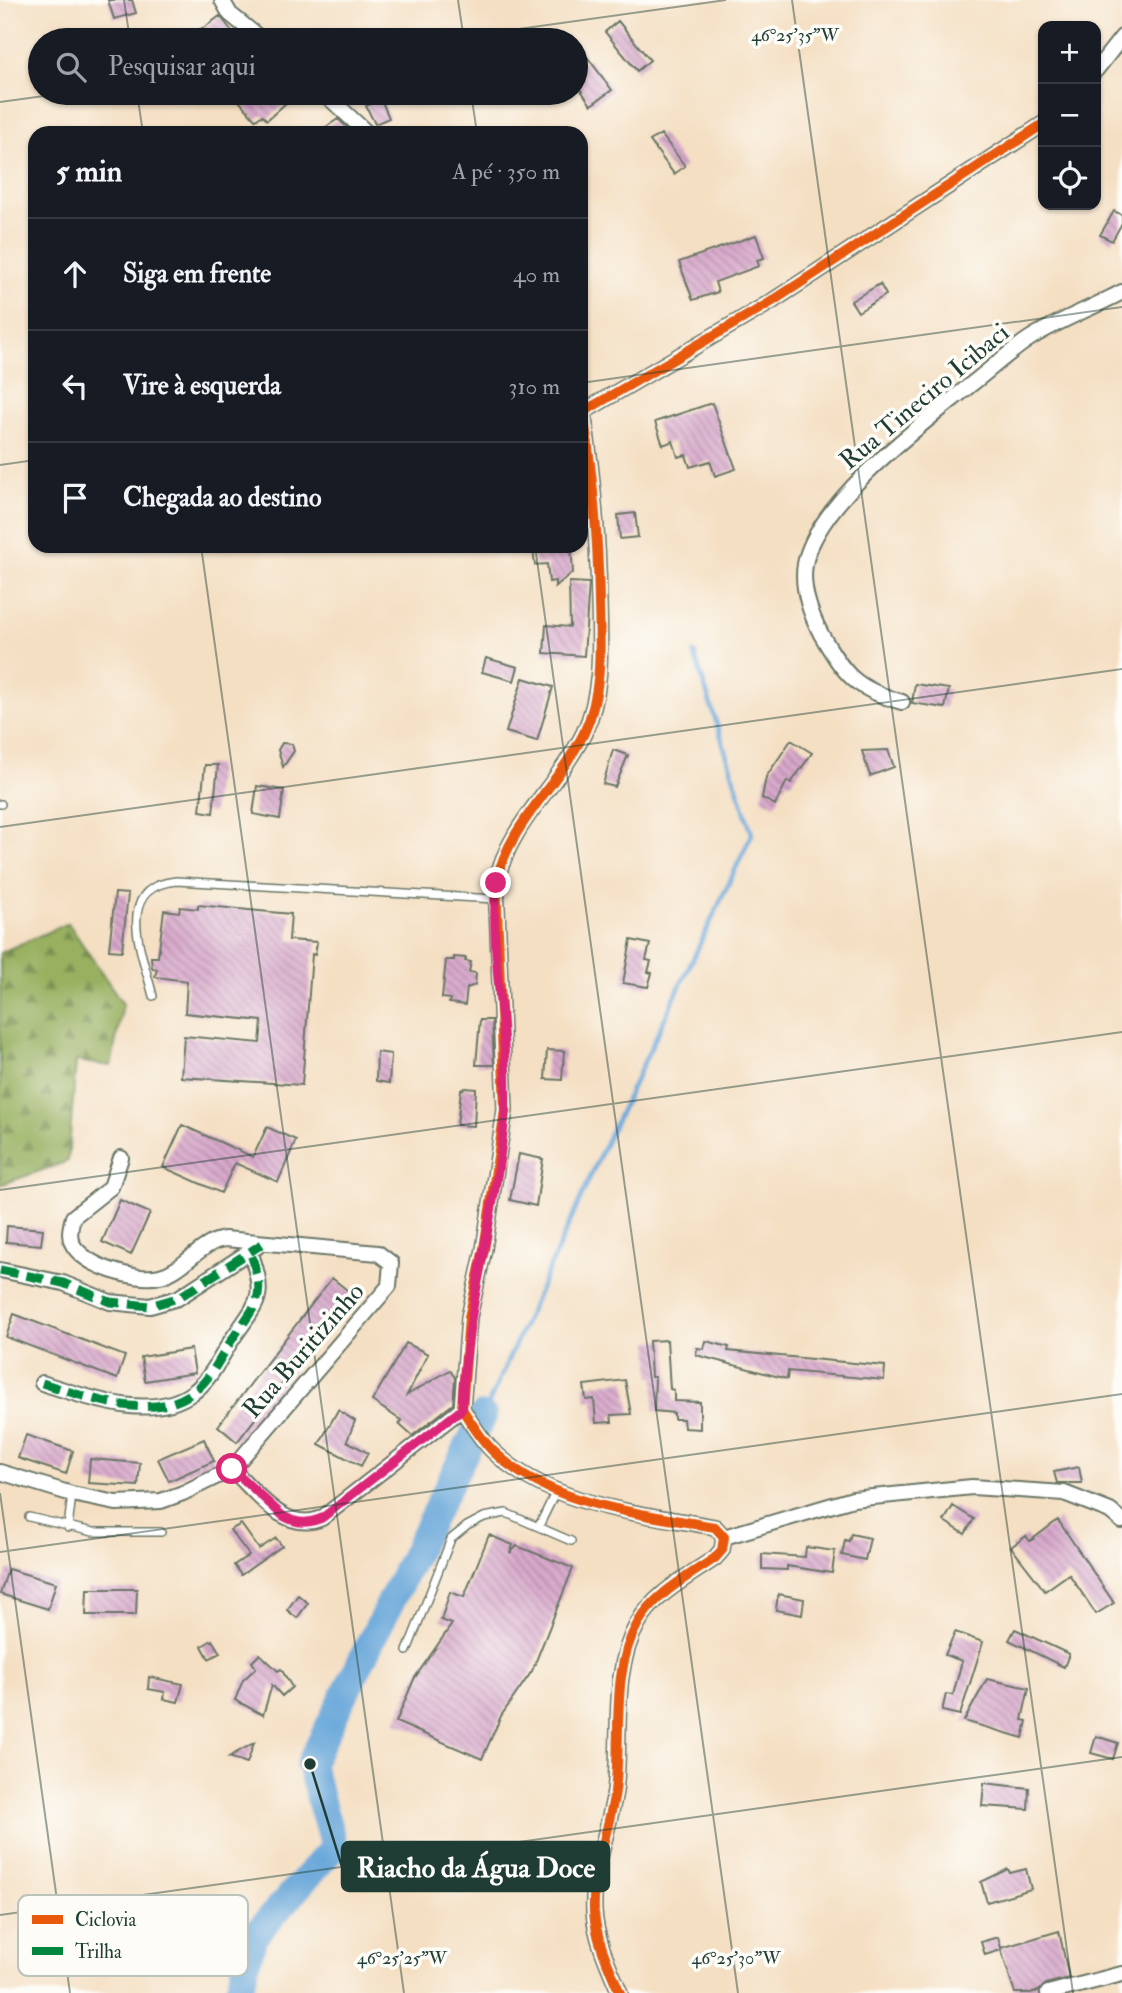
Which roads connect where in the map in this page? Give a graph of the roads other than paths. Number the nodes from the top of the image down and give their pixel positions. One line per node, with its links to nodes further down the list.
1 (223, 0): 2 (street)
2 (247, 28)
3 (1122, 37): 4 (street)
4 (1101, 64)
5 (337, 105): 6 (street)
6 (360, 126)
7 (1038, 127): 9 (street)
8 (1122, 292): 11 (street, Rua Tineciro Icibaci)
9 (588, 406)
10 (588, 451): 12 (street)
11 (902, 702)
12 (495, 899): 13 (lane); 18 (street)
13 (153, 996)
14 (121, 1158): 15 (street)
15 (256, 1247): 16 (street); 17 (street); 19 (street, Rua Buritizinho)
16 (0, 1270)
17 (41, 1383)
18 (462, 1409): 19 (street); 21 (street)
19 (232, 1469): 22 (street, Rua Buritizinho)
20 (0, 1472): 22 (street, Rua Buritizinho)
21 (556, 1491): 25 (lane); 28 (street)
22 (72, 1494): 26 (lane)
23 (29, 1517): 26 (lane)
24 (1122, 1521): 28 (street)
25 (539, 1526): 29 (lane); 30 (lane)
26 (68, 1528): 27 (lane)
27 (161, 1532)
28 (723, 1537): 32 (street)
29 (571, 1541)
30 (407, 1651)
31 (1122, 1974): 33 (street)
32 (620, 1993)
33 (1048, 1993)

